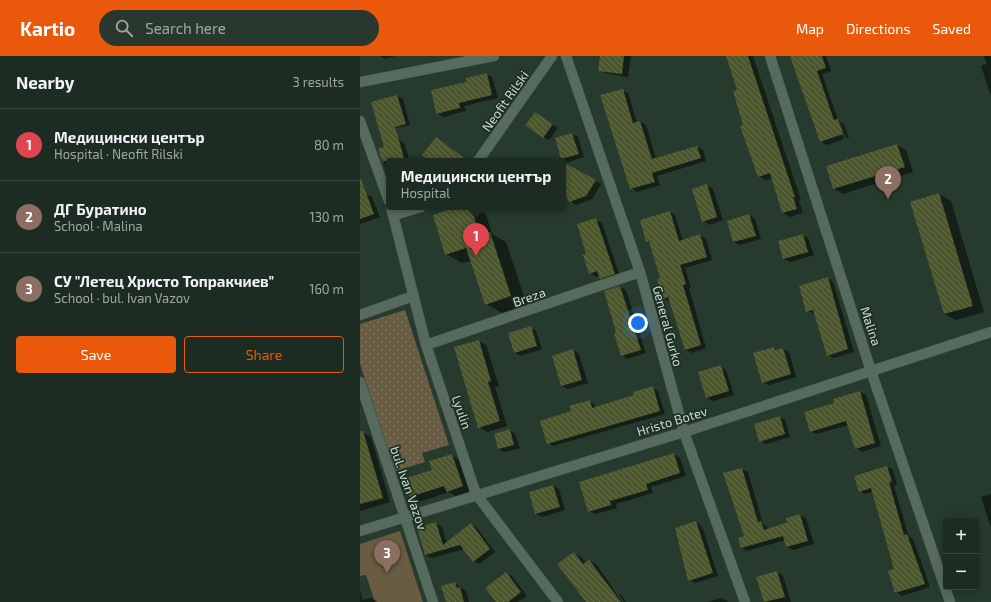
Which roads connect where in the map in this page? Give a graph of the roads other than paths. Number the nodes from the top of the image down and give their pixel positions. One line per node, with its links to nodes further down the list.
1 (494, 56): 5 (street)
2 (552, 56): 7 (street, Neofit Rilski)
3 (566, 56): 10 (street, General Gurko)
4 (770, 56): 15 (street, Malina)
5 (360, 82)
6 (360, 121): 8 (street)
7 (480, 158)
8 (386, 193)
9 (393, 211): 11 (street, Lyulin)
10 (640, 272): 14 (street, Breza); 17 (street, General Gurko)
11 (413, 296): 12 (street); 14 (street, Lyulin)
12 (360, 315)
13 (991, 333): 15 (street, Hristo Botev)
14 (426, 346): 18 (street, Lyulin)
15 (872, 371): 17 (street, Hristo Botev); 24 (street, Malina)
16 (360, 382): 19 (street, bul. Ivan Vazov)
17 (684, 432): 18 (street, Hristo Botev); 23 (street, General Gurko)
18 (476, 494): 19 (street, Hristo Botev); 22 (street, Lyulin)
19 (406, 516): 20 (street, Hristo Botev); 21 (street, bul. Ivan Vazov)
20 (360, 531)
21 (433, 602)
22 (558, 602)
23 (746, 602)
24 (950, 602)

